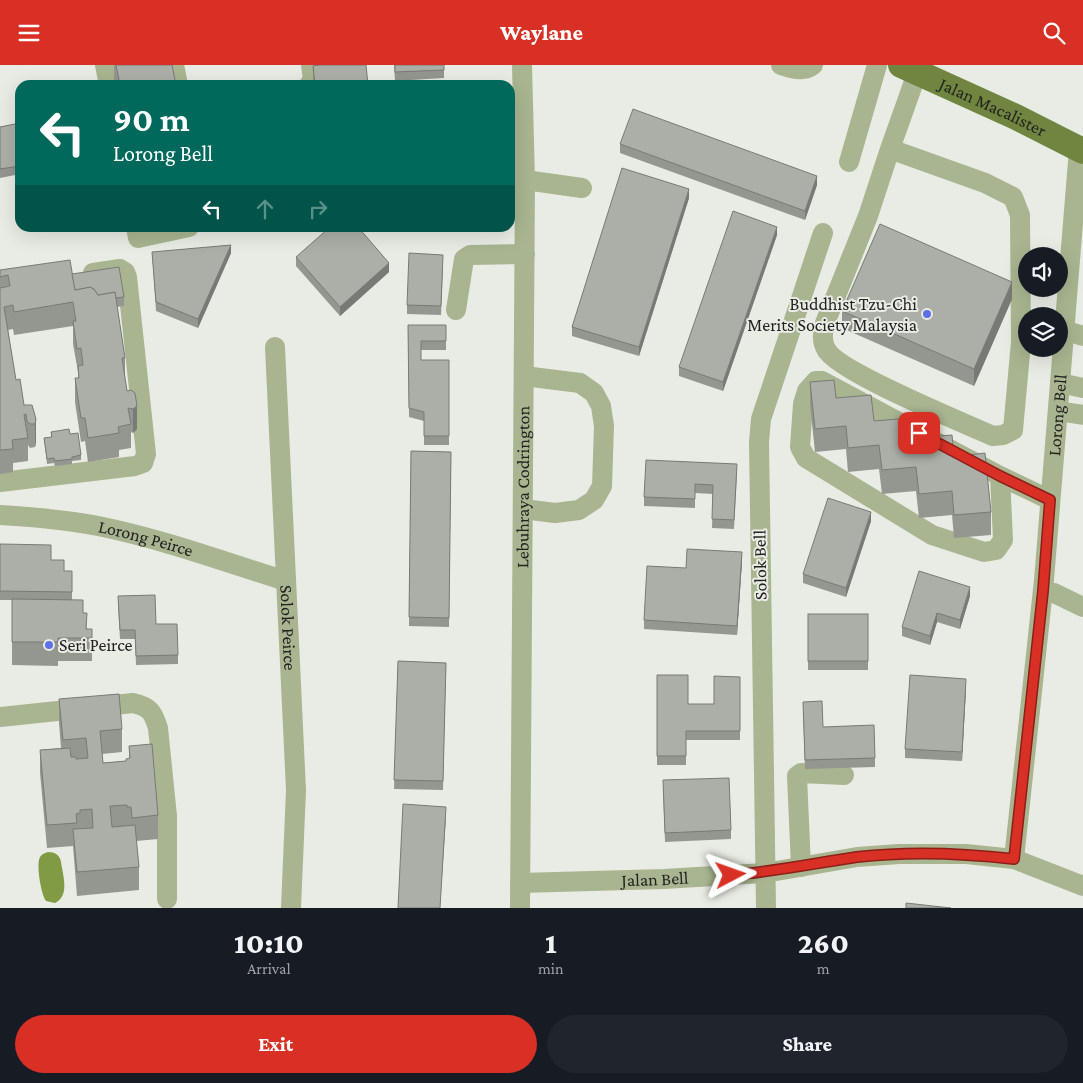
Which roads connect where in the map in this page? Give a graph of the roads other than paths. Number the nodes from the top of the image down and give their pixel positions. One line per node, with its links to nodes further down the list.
1 (106, 65): 8 (street)
2 (174, 65): 9 (street)
3 (522, 65): 13 (street, Lebuhraya Codrington)
4 (781, 65): 5 (street)
5 (813, 65)
6 (876, 65): 12 (street)
7 (909, 69): 10 (street); 11 (main road, Jalan Macalister)
8 (108, 80)
9 (177, 80)
10 (890, 149): 10 (street)
11 (1081, 150): 21 (street, Lorong Bell)
12 (849, 162)
13 (525, 180): 14 (street); 18 (street, Lebuhraya Codrington)
14 (582, 188)
15 (137, 232): 16 (street)
16 (166, 232)
17 (823, 233): 40 (street, Solok Bell)
18 (525, 254): 20 (street); 23 (street, Lebuhraya Codrington)
19 (74, 276): 29 (street)
20 (456, 309)
21 (1074, 333): 24 (street, Lorong Bell)
22 (276, 347): 33 (street, Solok Peirce)
23 (524, 376): 31 (street, Lebuhraya Codrington); 31 (street)
24 (1060, 383): 25 (street); 26 (street, Lorong Bell)
25 (1083, 388)
26 (1058, 411): 27 (street); 30 (street, Lorong Bell)
27 (1083, 415)
28 (1000, 476): 28 (street); 30 (street)
29 (0, 483)
30 (1050, 500): 34 (street, Lorong Bell)
31 (523, 509): 41 (street, Lebuhraya Codrington)
32 (0, 515): 33 (street, Lorong Peirce)
33 (286, 581): 44 (street, Solok Peirce)
34 (1043, 591): 35 (street); 38 (street, Lorong Bell)
35 (1083, 607)
36 (0, 717): 43 (street)
37 (844, 775): 39 (street)
38 (1014, 859): 39 (street, Jalan Bell); 42 (street, Jalan Bell)
39 (802, 867): 40 (street, Jalan Bell)
40 (765, 873): 41 (street, Jalan Bell); 46 (street, Solok Bell)
41 (520, 883): 45 (street, Lebuhraya Codrington)
42 (1083, 886)
43 (167, 899)
44 (291, 908)
45 (520, 908)
46 (766, 908)

